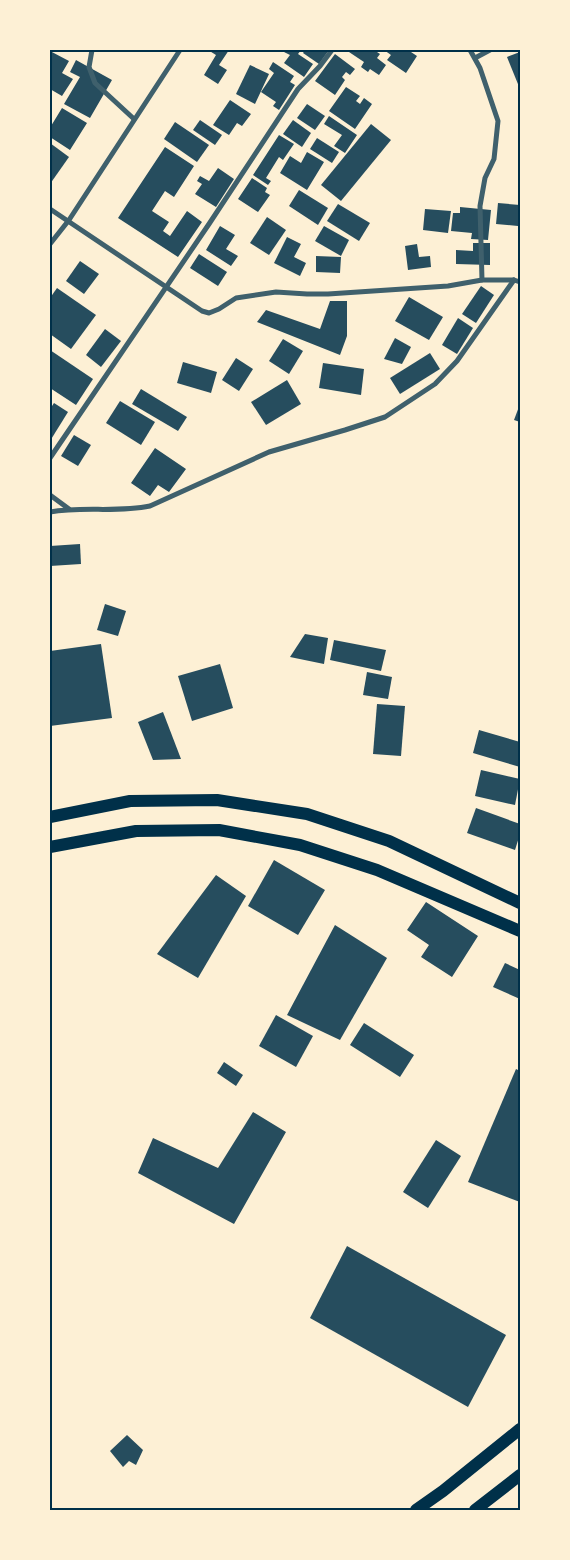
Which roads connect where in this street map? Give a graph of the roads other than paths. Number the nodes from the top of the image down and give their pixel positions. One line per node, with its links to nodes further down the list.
1 (92, 50): 7 (street)
2 (180, 50): 7 (street)
3 (332, 50): 14 (street)
4 (470, 50): 6 (street)
5 (490, 50): 6 (street)
6 (475, 58): 11 (street)
7 (134, 119): 9 (street)
8 (50, 209): 9 (street)
9 (69, 220): 10 (street); 14 (street)
10 (50, 244)
11 (482, 280): 12 (street); 14 (street)
12 (514, 280): 13 (street); 17 (street)
13 (520, 282)
14 (166, 287): 15 (street)
15 (50, 458)
16 (50, 495): 17 (street)
17 (69, 509): 18 (street)
18 (50, 512)
19 (50, 817): 21 (main road)
20 (50, 847): 22 (main road)
21 (520, 903)
22 (520, 931)
23 (520, 1429): 25 (main road)
24 (520, 1475): 26 (main road)
25 (416, 1510)
26 (475, 1510)

